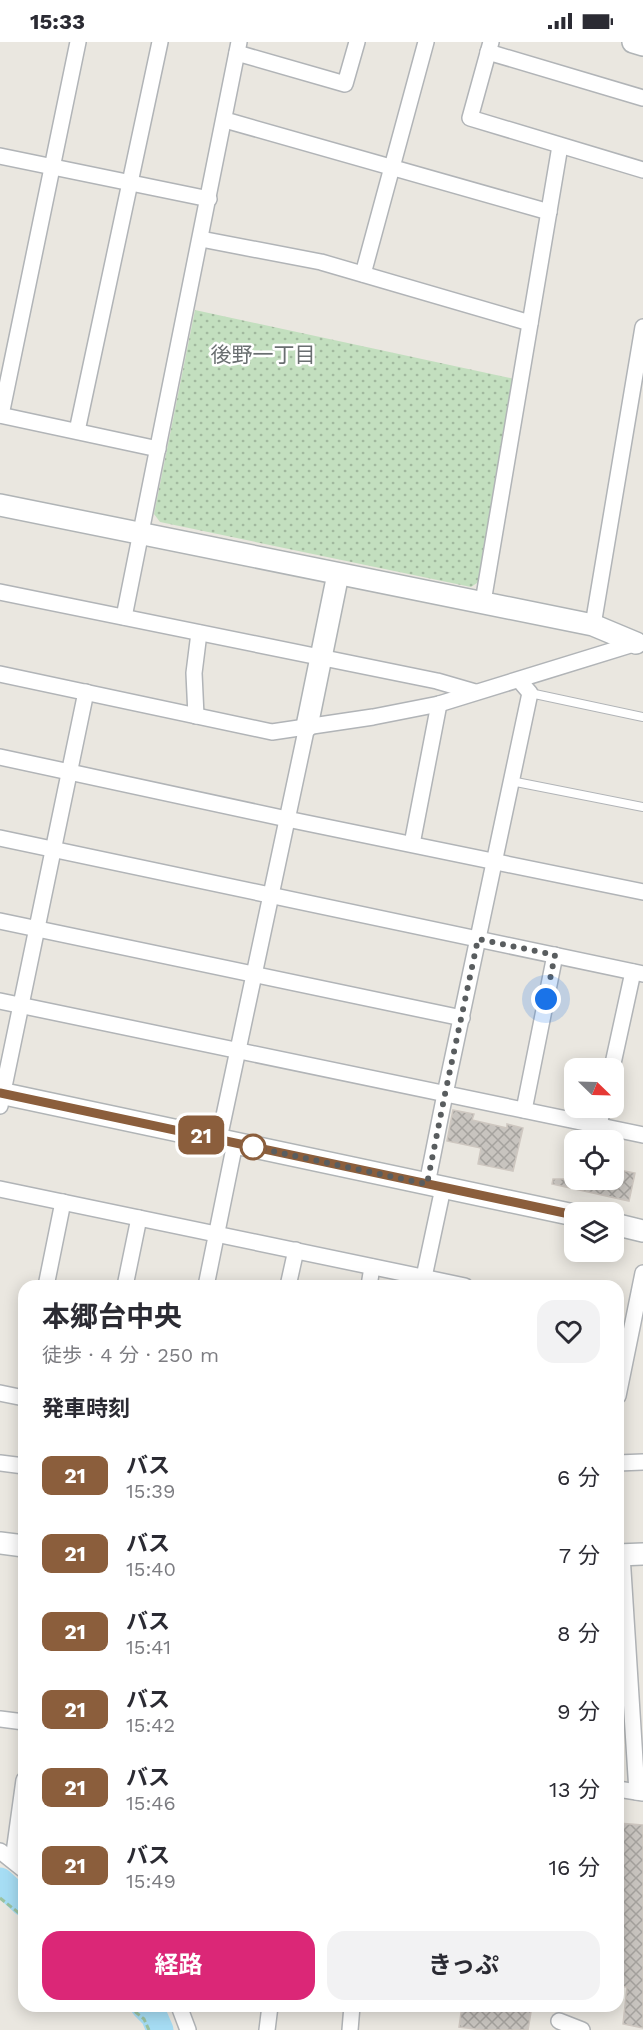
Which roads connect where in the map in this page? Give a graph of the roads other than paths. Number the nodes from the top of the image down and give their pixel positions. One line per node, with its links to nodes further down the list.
1 (78, 42): 13 (street)
2 (160, 42): 16 (street)
3 (357, 42): 8 (street)
4 (426, 42): 14 (street)
5 (633, 42): 6 (street)
6 (643, 45)
7 (489, 47): 9 (street); 11 (street)
8 (238, 48): 10 (street)
9 (643, 98)
10 (225, 120): 14 (street); 17 (street)
11 (560, 146): 15 (street); 18 (street)
12 (0, 156): 13 (street)
13 (52, 167): 16 (street); 23 (street)
14 (393, 168): 18 (street); 20 (street)
15 (643, 170)
16 (131, 183): 17 (street); 24 (street)
17 (209, 200): 19 (street)
18 (549, 212): 21 (street)
19 (201, 239): 20 (street); 25 (street)
20 (363, 274): 21 (street)
21 (530, 323): 30 (street)
22 (643, 327): 32 (street)
23 (0, 415): 24 (street)
24 (78, 431): 25 (street)
25 (158, 448): 27 (street)
26 (0, 505): 27 (street)
27 (141, 534): 28 (street); 31 (street)
28 (338, 574): 30 (street); 35 (street)
29 (0, 592): 31 (street)
30 (483, 602): 32 (street)
31 (124, 617): 33 (street)
32 (593, 625): 34 (street)
33 (199, 633): 35 (street); 42 (street)
34 (639, 642): 37 (street)
35 (321, 656): 39 (street); 44 (street)
36 (0, 674): 38 (street)
37 (519, 680): 39 (street); 40 (street)
38 (86, 692): 42 (street); 46 (street)
39 (475, 692): 41 (street)
40 (530, 693): 43 (lane); 47 (street)
41 (439, 704): 44 (street); 51 (street)
42 (196, 716): 44 (street)
43 (643, 717)
44 (307, 726): 49 (street)
45 (0, 757): 46 (street)
46 (70, 771): 49 (street); 52 (street)
47 (511, 781): 48 (lane); 53 (street)
48 (643, 807)
49 (287, 819): 51 (street); 55 (street)
50 (0, 838): 52 (street)
51 (412, 844): 53 (street)
52 (53, 849): 55 (street); 57 (street)
53 (494, 860): 54 (street); 58 (street)
54 (643, 892)
55 (270, 895): 58 (street); 61 (street)
56 (0, 921): 57 (street)
57 (37, 928): 61 (street); 63 (street)
58 (478, 939): 59 (street); 64 (street)
59 (555, 955): 60 (street); 69 (street)
60 (638, 973): 66 (street)
61 (254, 975): 64 (street); 65 (street)
62 (0, 1001): 63 (street)
63 (21, 1005): 65 (street); 68 (street)
64 (462, 1018): 67 (street)
65 (238, 1050): 67 (street); 73 (street)
66 (615, 1058)
67 (445, 1094): 69 (street); 74 (street)
68 (1, 1098): 73 (street)
69 (524, 1110): 71 (street)
70 (601, 1118): 71 (street)
71 (599, 1125): 72 (street)
72 (643, 1135)
73 (227, 1141): 74 (street); 81 (street)
74 (435, 1186): 77 (street); 85 (street)
75 (0, 1189): 76 (street)
76 (63, 1202): 78 (street); 86 (street)
77 (564, 1213)
78 (139, 1218): 81 (street); 87 (street)
79 (624, 1226): 80 (street)
80 (643, 1231)
81 (217, 1233): 82 (street); 88 (street)
82 (296, 1250): 83 (street); 89 (street)
83 (372, 1267): 85 (street); 90 (street)
84 (643, 1273): 93 (street)
85 (424, 1276): 91 (street)
86 (47, 1280)
87 (126, 1280)
88 (207, 1280)
89 (289, 1280)
90 (370, 1280)
91 (440, 1280)
92 (624, 1321): 93 (street)
93 (633, 1323): 94 (street)
94 (624, 1367)
95 (0, 1393): 96 (street)
96 (18, 1395)
97 (643, 1462): 99 (street)
98 (0, 1463): 100 (street)
99 (624, 1463)
100 (18, 1465)
101 (0, 1543): 102 (street)
102 (18, 1544)
103 (643, 1554): 104 (street)
104 (624, 1555)
105 (624, 1602): 109 (street)
106 (0, 1719): 107 (street)
107 (18, 1721)
108 (624, 1790): 109 (street)
109 (640, 1792)
110 (0, 1851): 111 (street)
111 (18, 1865)
112 (181, 2012): 116 (street)
113 (269, 2012): 117 (street)
114 (352, 2012): 118 (street)
115 (559, 2021): 119 (street)
116 (188, 2030)
117 (267, 2030)
118 (350, 2030)
119 (582, 2030)

